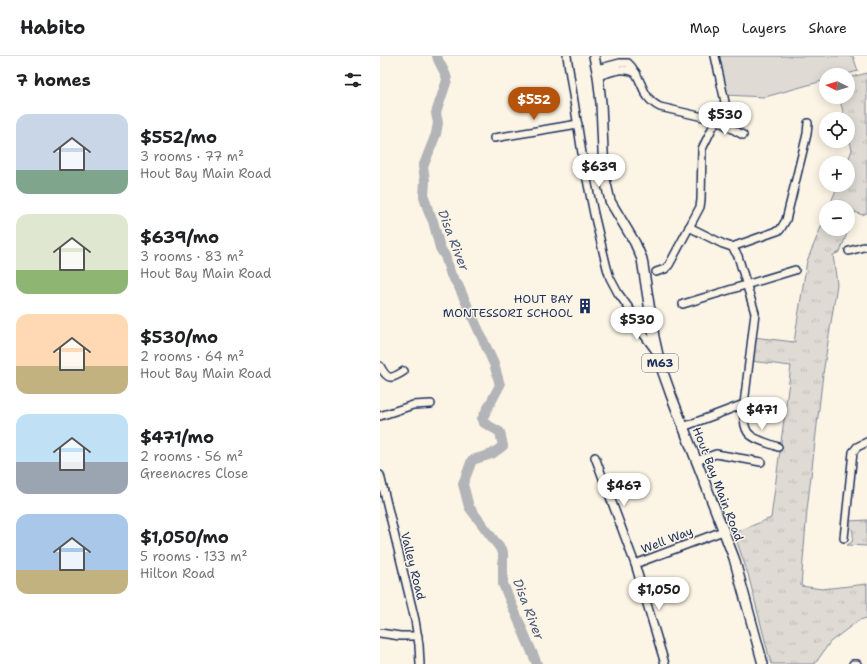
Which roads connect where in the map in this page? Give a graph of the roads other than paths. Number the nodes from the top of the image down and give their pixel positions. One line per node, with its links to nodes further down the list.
1 (567, 56): 7 (street)
2 (594, 56): 4 (main road, Hout Bay Main Road / M63)
3 (715, 56): 5 (street)
4 (598, 73): 5 (street); 18 (main road, Hout Bay Main Road / M63)
5 (716, 120): 8 (street); 10 (street)
6 (808, 123): 12 (street)
7 (578, 124): 9 (street); 19 (street)
8 (743, 135)
9 (494, 138)
10 (689, 227): 12 (street); 15 (street)
11 (867, 246): 13 (street)
12 (732, 247): 16 (street)
13 (849, 251)
14 (795, 270): 16 (street)
15 (656, 272)
16 (747, 284): 17 (street); 24 (street)
17 (682, 304)
18 (650, 313): 19 (street); 20 (main road, Hout Bay Main Road / M63)
19 (634, 315): 20 (street)
20 (658, 354): 26 (main road, Hout Bay Main Road / M63)
21 (380, 366): 22 (street)
22 (404, 371)
23 (431, 404): 25 (street)
24 (744, 404): 26 (street); 28 (street)
25 (380, 416)
26 (683, 427): 30 (main road, Hout Bay Main Road / M63)
27 (867, 442): 34 (street)
28 (778, 447)
29 (595, 457): 35 (street, Well Way)
30 (696, 461): 31 (street); 33 (main road, Hout Bay Main Road / M63)
31 (760, 462)
32 (380, 475): 37 (street, Valley Road)
33 (723, 531): 35 (street, Well Way); 40 (main road, Hout Bay Main Road / M63)
34 (844, 538)
35 (635, 564): 39 (street)
36 (380, 633): 37 (street)
37 (418, 636): 38 (street, Valley Road)
38 (420, 664)
39 (665, 664)
40 (763, 664)
41 (853, 664): 42 (street)
42 (857, 664)

